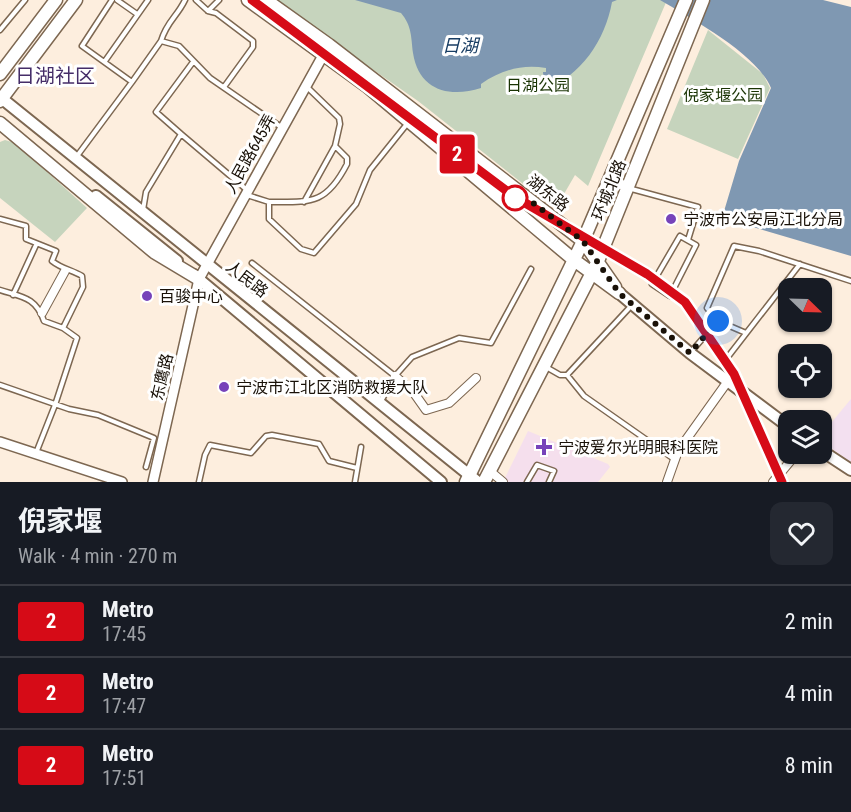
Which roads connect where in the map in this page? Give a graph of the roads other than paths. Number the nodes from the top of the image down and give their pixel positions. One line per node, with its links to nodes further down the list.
1 (25, 0): 16 (lane)
2 (56, 0): 21 (main road)
3 (76, 0): 25 (main road)
4 (112, 0): 19 (lane)
5 (117, 0): 15 (lane)
6 (148, 0): 15 (lane)
7 (185, 0): 17 (lane)
8 (196, 0): 14 (lane)
9 (219, 0): 14 (lane)
10 (248, 0): 18 (main road, 湖东路)
11 (266, 0): 18 (main road, 湖东路)
12 (686, 0): 33 (main road, 环城北路)
13 (703, 0): 34 (main road, 环城北路)
14 (208, 11): 23 (lane)
15 (137, 14): 19 (lane)
16 (0, 30)
17 (161, 41): 20 (lane); 22 (lane)
18 (326, 50): 24 (street, 人民路645弄); 27 (main road, 湖东路); 41 (main road, 湖东路)
19 (105, 61): 22 (lane)
20 (193, 62): 23 (lane); 30 (lane)
21 (0, 74)
22 (132, 82): 32 (lane)
23 (224, 87): 29 (lane)
24 (306, 87): 29 (street, 人民路645弄); 31 (lane)
25 (0, 99): 32 (main road, 人民路)
26 (0, 119): 51 (main road, 人民路)
27 (410, 121): 36 (lane); 43 (main road, 湖东路)
28 (0, 123): 51 (main road)
29 (282, 128): 35 (street, 人民路645弄)
30 (181, 134): 35 (lane); 38 (lane)
31 (335, 147): 37 (lane); 37 (lane)
32 (75, 159): 38 (main road, 人民路)
33 (610, 180): 34 (street); 41 (main road, 环城北路)
34 (628, 187): 40 (lane); 44 (main road, 环城北路)
35 (246, 192): 36 (lane); 47 (street, 人民路645弄)
36 (269, 202): 37 (lane)
37 (304, 202)
38 (142, 213): 47 (main road, 人民路)
39 (0, 219): 42 (lane)
40 (688, 240): 40 (lane)
41 (583, 241): 43 (main road, 环城北路); 44 (main road, 湖东路)
42 (36, 245): 49 (lane); 55 (lane)
43 (574, 260): 50 (main road, 湖东路); 82 (main road, 环城北路)
44 (598, 261): 50 (main road, 环城北路); 54 (main road, 湖东路)
45 (252, 263): 65 (lane)
46 (800, 264): 52 (lane); 58 (lane); 60 (lane)
47 (205, 265): 51 (street, 人民路645弄); 69 (main road, 人民路)
48 (531, 269): 65 (lane)
49 (65, 271): 57 (street); 59 (lane)
50 (592, 273): 54 (main road, 湖东路); 63 (main road, 环城北路)
51 (199, 279): 84 (street, 东鹰路); 87 (main road, 人民路)
52 (851, 281)
53 (0, 290): 55 (lane)
54 (619, 293): 56 (main road)
55 (13, 295): 57 (lane)
56 (633, 305): 61 (main road); 64 (lane)
57 (42, 313): 59 (lane)
58 (718, 321): 60 (lane); 61 (lane)
59 (63, 328): 70 (lane)
60 (746, 333): 62 (lane)
61 (690, 353): 67 (main road)
62 (727, 358)
63 (544, 366): 64 (lane); 81 (main road, 环城北路)
64 (567, 375): 76 (lane)
65 (395, 376): 66 (street); 69 (lane)
66 (476, 378)
67 (728, 381): 71 (main road); 76 (street)
68 (0, 385): 70 (lane)
69 (380, 404): 82 (main road, 人民路)
70 (56, 405): 74 (lane); 78 (lane)
71 (778, 419)
72 (0, 442): 74 (street)
73 (361, 447): 79 (lane)
74 (35, 454): 83 (street)
75 (832, 458): 80 (main road)
76 (674, 459): 91 (street)
77 (788, 464): 92 (street)
78 (146, 467)
79 (357, 468): 85 (lane); 86 (lane)
80 (851, 470)
81 (487, 476): 88 (street)
82 (471, 480)
83 (122, 482)
84 (153, 482)
85 (199, 482)
86 (355, 482)
87 (441, 482)
88 (504, 482)
89 (527, 482): 90 (lane)
90 (549, 482)
91 (668, 482)
92 (773, 482)

